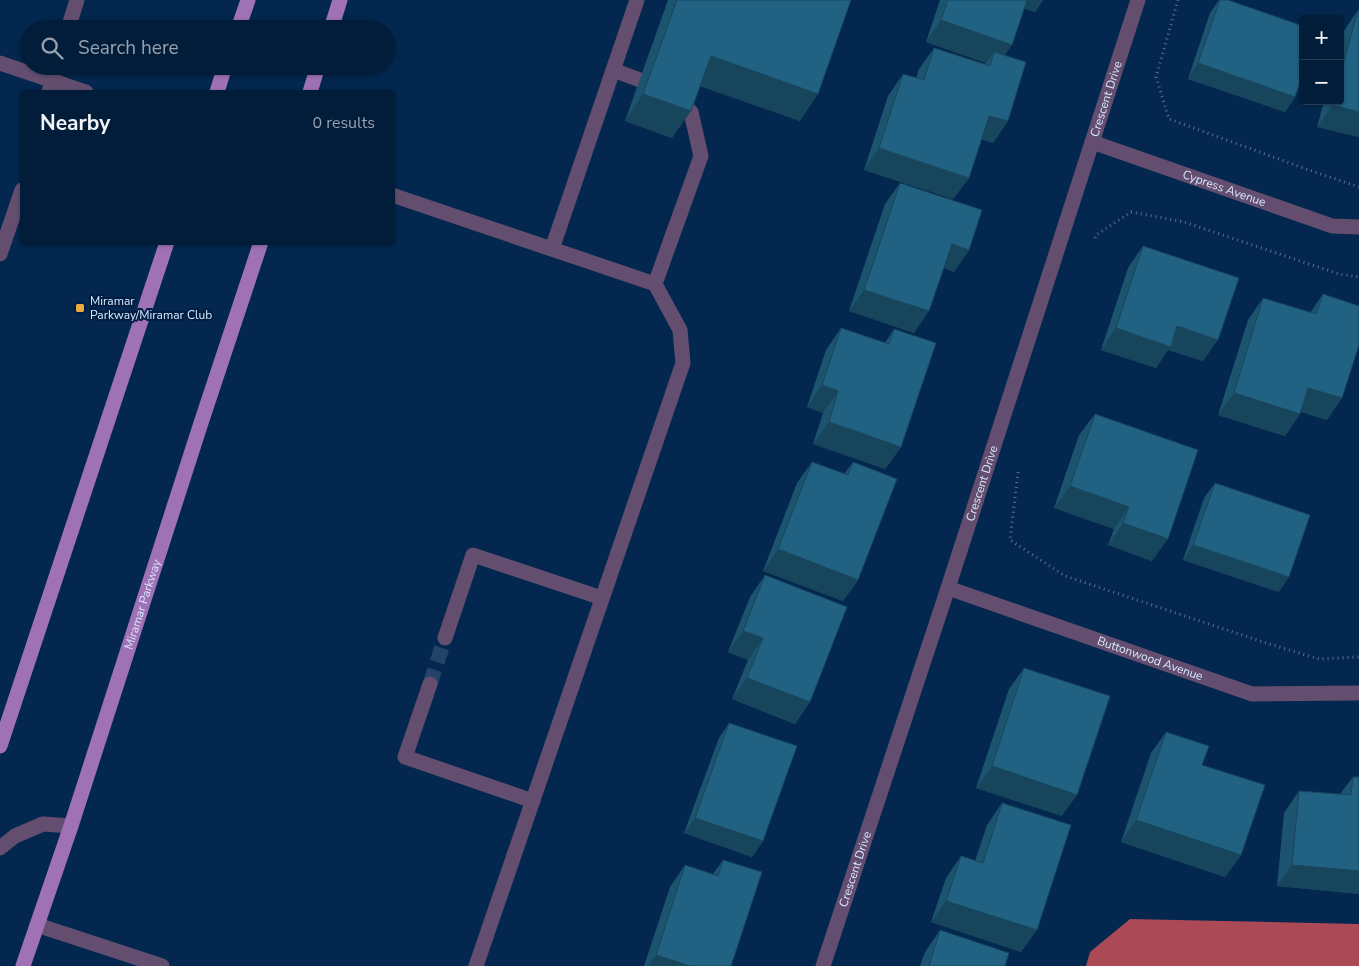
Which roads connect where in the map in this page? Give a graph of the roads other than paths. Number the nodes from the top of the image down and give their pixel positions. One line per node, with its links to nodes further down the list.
1 (77, 0): 6 (street)
2 (248, 0): 7 (main road)
3 (340, 0): 8 (main road)
4 (637, 0): 11 (street)
5 (1138, 0): 19 (street, Crescent Drive)
6 (71, 20)
7 (241, 20)
8 (334, 20)
9 (0, 64): 10 (street)
10 (20, 70)
11 (613, 70): 25 (street); 27 (street)
12 (36, 75): 15 (street)
13 (222, 75): 17 (main road)
14 (315, 75): 18 (main road)
15 (52, 80): 16 (street)
16 (80, 90)
17 (218, 90)
18 (311, 90)
19 (1092, 142): 22 (street, Cypress Avenue); 28 (street, Crescent Drive)
20 (20, 196): 26 (street)
21 (395, 196): 25 (street)
22 (1359, 227)
23 (166, 245): 33 (main road)
24 (260, 245): 35 (main road, Miramar Parkway)
25 (552, 249): 27 (street)
26 (0, 254)
27 (654, 284): 29 (street)
28 (948, 588): 32 (street, Buttonwood Avenue); 41 (street, Crescent Drive)
29 (602, 598): 30 (street); 34 (street)
30 (445, 638)
31 (430, 684): 34 (street)
32 (1359, 693)
33 (0, 746)
34 (532, 801): 40 (street)
35 (71, 826): 36 (street); 37 (main road, Miramar Parkway)
36 (0, 848)
37 (37, 926): 38 (main road, Miramar Parkway); 39 (street)
38 (23, 966)
39 (162, 966)
40 (476, 966)
41 (823, 966)

